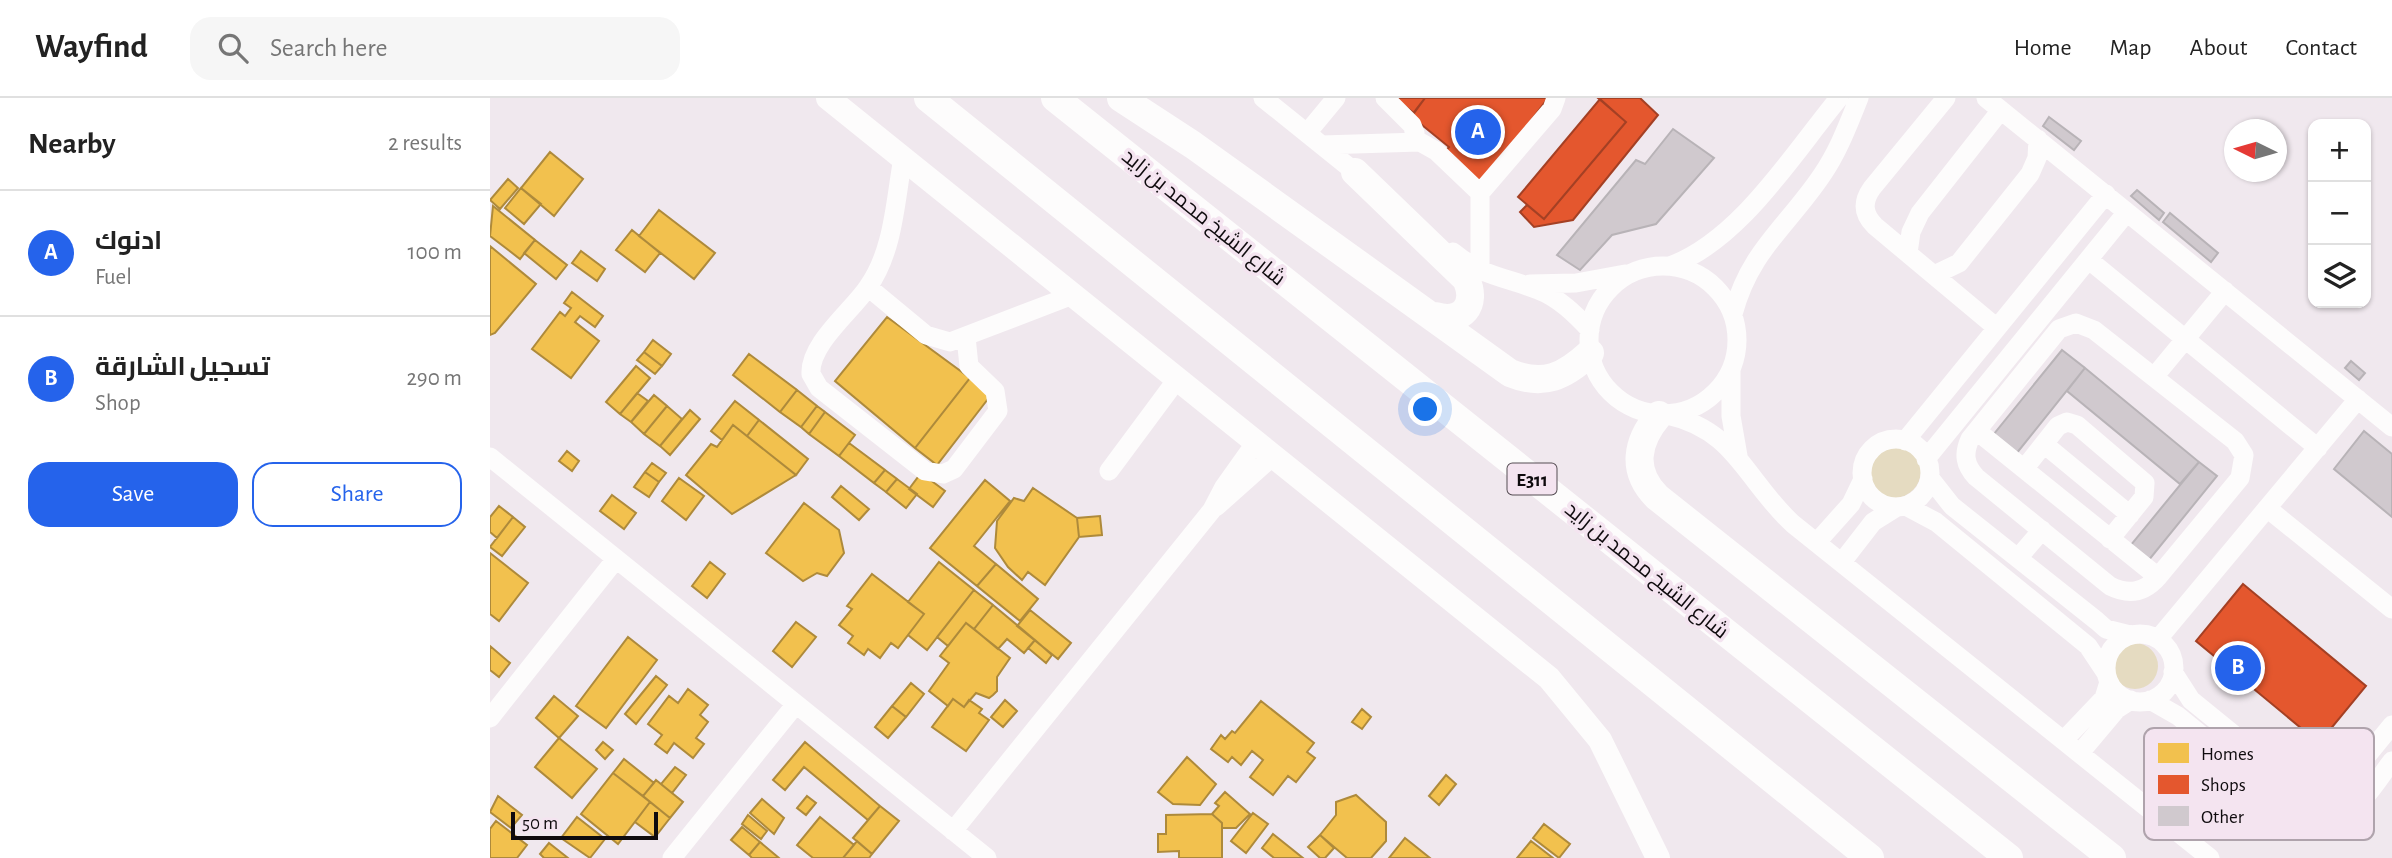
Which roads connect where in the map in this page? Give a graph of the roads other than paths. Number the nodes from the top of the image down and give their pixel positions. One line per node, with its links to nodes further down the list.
1 (828, 98): 16 (main road)
2 (928, 98): 86 (highway)
3 (1055, 98): 87 (highway, شارع الشيخ محمد بن زايد / E311)
4 (1121, 98): 32 (highway)
5 (1263, 98): 13 (street)
6 (1385, 98): 15 (street)
7 (1556, 98): 18 (street)
8 (1839, 98): 23 (street)
9 (1858, 98): 31 (street)
10 (1947, 98): 21 (street)
11 (1332, 99): 13 (street)
12 (1994, 104): 14 (street); 21 (street)
13 (1314, 139): 15 (street); 17 (street)
14 (2038, 139): 19 (street); 26 (street)
15 (1411, 141): 18 (street)
16 (903, 158): 28 (street); 30 (main road)
17 (1356, 172): 24 (street); 32 (highway)
18 (1480, 193): 24 (street)
19 (2106, 194): 20 (street); 33 (street)
20 (2127, 212): 22 (street); 29 (street)
21 (1908, 253): 26 (street)
22 (2088, 260): 35 (street); 50 (street)
23 (1670, 266): 25 (street); 31 (street)
24 (1480, 272): 27 (street)
25 (1632, 272): 27 (street); 36 (street)
26 (1934, 275): 33 (street)
27 (1519, 284): 36 (street)
28 (868, 287): 34 (street); 34 (street)
29 (2225, 291): 35 (street); 40 (street)
30 (1073, 295): 34 (street); 39 (main road)
31 (1733, 314): 37 (street)
32 (1435, 316): 36 (highway)
33 (1997, 328): 44 (street)
34 (966, 337)
35 (2185, 339): 38 (street); 46 (street)
36 (1590, 341): 41 (street)
37 (1731, 371): 41 (street); 49 (street)
38 (2154, 377): 43 (street); 63 (street)
39 (1178, 378): 47 (main road); 52 (street)
40 (2358, 399): 42 (street); 46 (street)
41 (1663, 415): 49 (street); 88 (highway)
42 (2392, 427)
43 (1977, 431): 51 (street); 57 (street)
44 (1905, 441): 50 (street); 53 (street)
45 (2043, 444): 51 (street); 56 (street); 56 (street)
46 (2318, 448): 55 (street)
47 (1265, 449): 81 (street); 85 (main road)
48 (490, 457): 61 (street)
49 (1739, 460): 59 (street)
50 (1928, 468): 54 (street); 60 (street)
51 (2024, 469): 58 (street)
52 (1109, 471)
53 (1863, 479): 54 (street); 59 (street)
54 (1901, 507): 62 (street); 68 (street)
55 (2267, 508): 64 (street); 66 (street)
56 (2130, 515): 58 (street)
57 (2042, 530): 60 (street); 63 (street)
58 (2110, 538): 63 (street)
59 (1816, 542): 62 (street)
60 (2018, 558): 65 (street)
61 (616, 559): 70 (street); 71 (street)
62 (1842, 562): 75 (street)
63 (2158, 577)
64 (2392, 609)
65 (2130, 635): 66 (street); 68 (street)
66 (2158, 639): 67 (street)
67 (2173, 672): 69 (street); 74 (street)
68 (2108, 678): 69 (street); 75 (street)
69 (2140, 700): 73 (street); 77 (street)
70 (796, 704): 81 (street); 83 (street)
71 (490, 718)
72 (2392, 726): 76 (street)
73 (2193, 728)
74 (2225, 728)
75 (2064, 740): 77 (street)
76 (2374, 748)
77 (2080, 753): 80 (street)
78 (2392, 761): 79 (street)
79 (2374, 782)
80 (2144, 805)
81 (953, 831): 84 (street)
82 (2188, 840): 89 (street)
83 (672, 858)
84 (986, 858)
85 (1658, 858)
86 (1870, 858)
87 (2009, 858)
88 (2112, 858)
89 (2210, 858)

